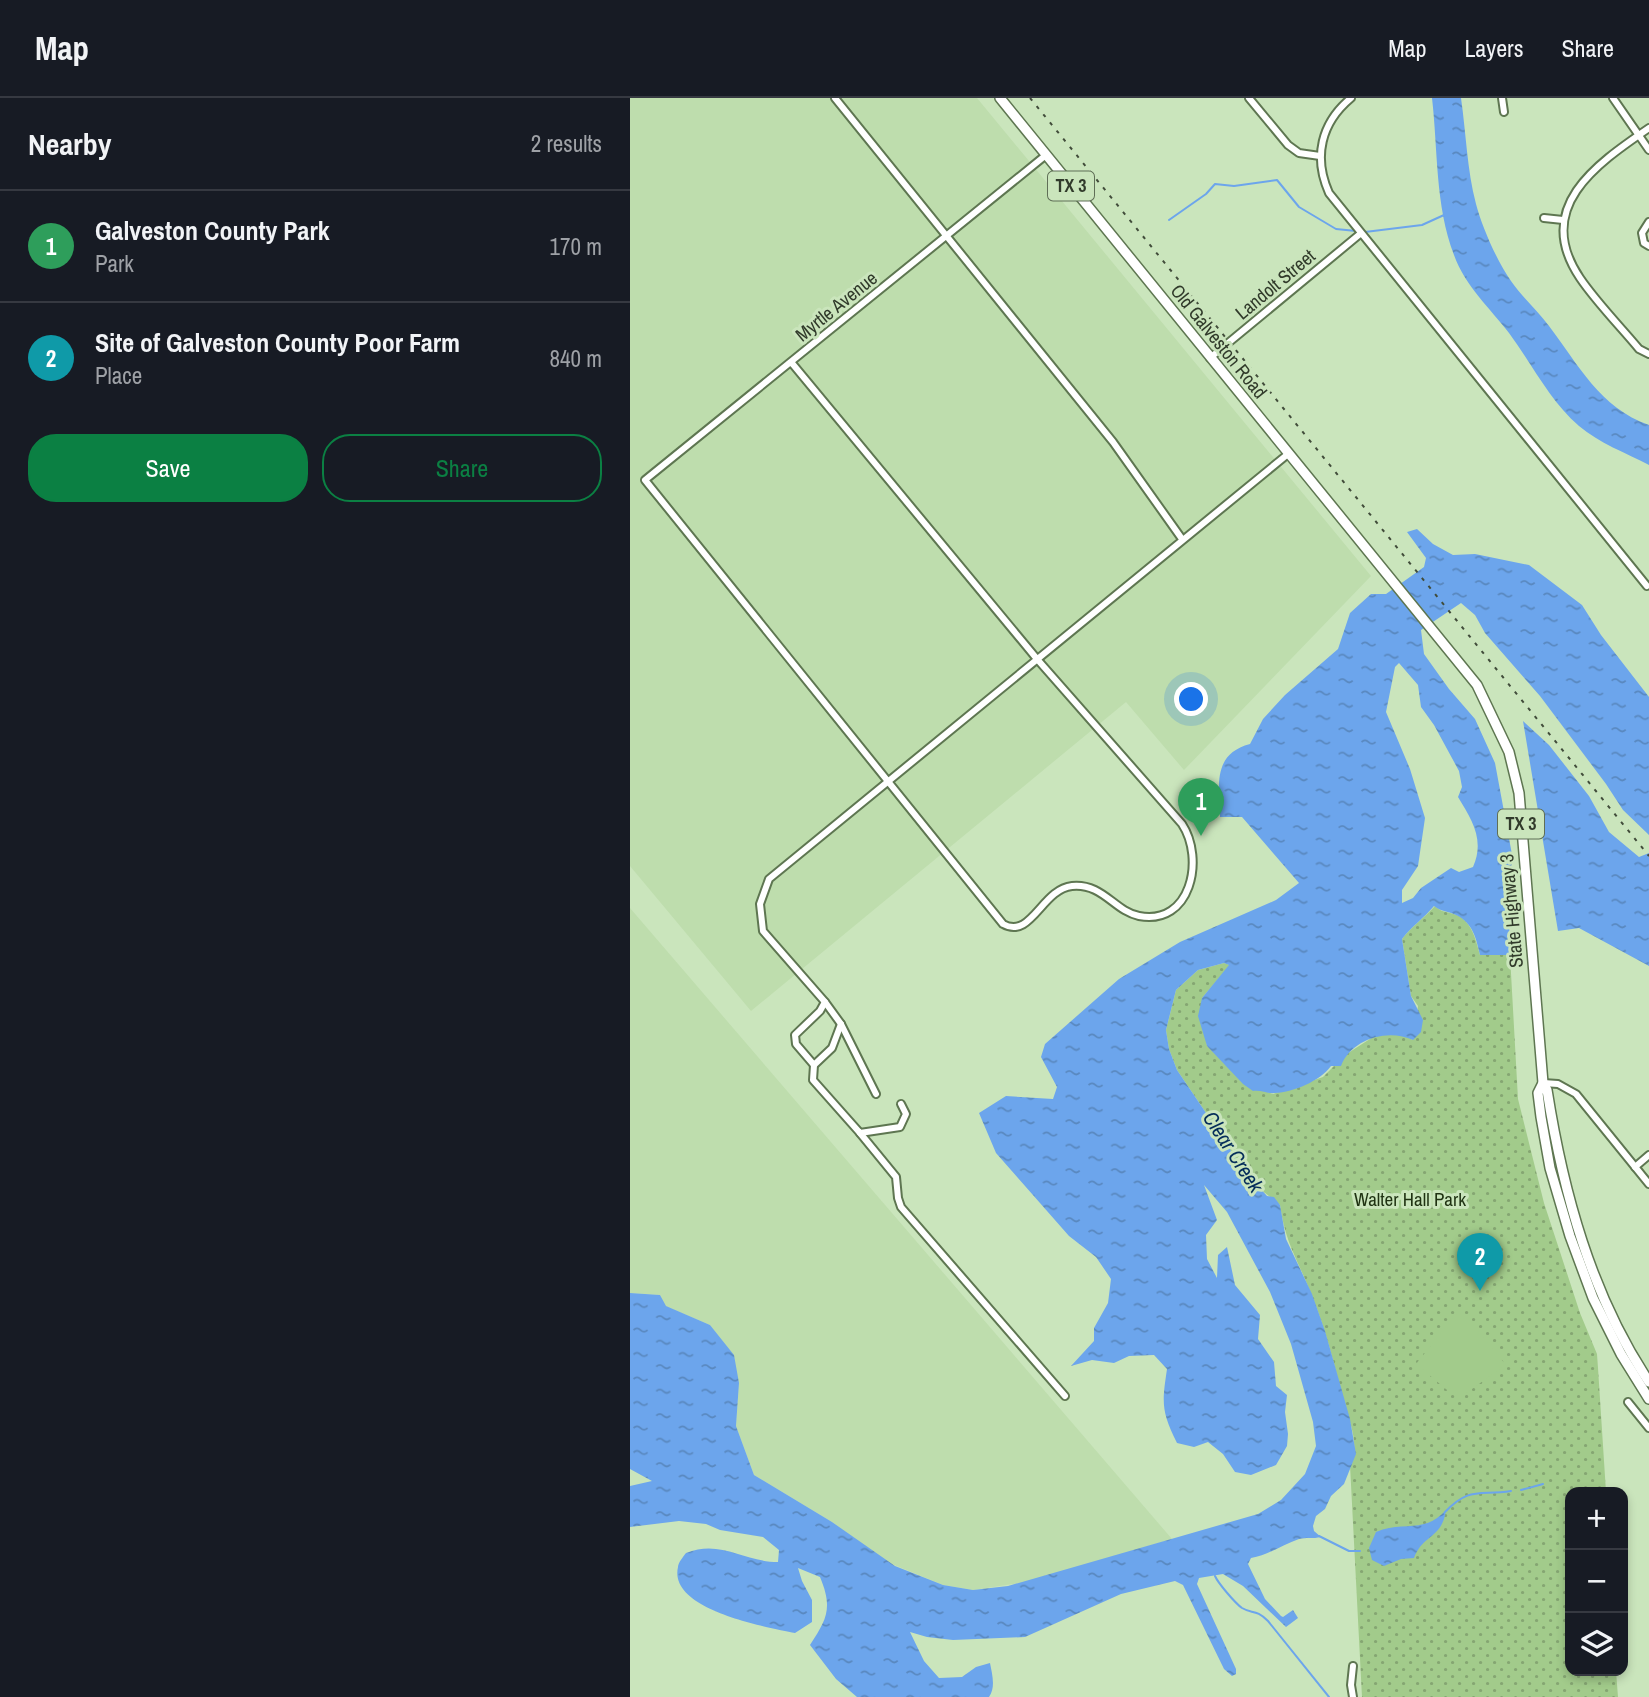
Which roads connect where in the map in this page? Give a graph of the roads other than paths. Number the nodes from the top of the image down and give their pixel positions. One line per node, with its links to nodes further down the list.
1 (835, 98): 17 (street)
2 (1000, 98): 11 (main road, Old Galveston Road / TX 3)
3 (1249, 98): 12 (street)
4 (1351, 98): 12 (street)
5 (1502, 98): 7 (street)
6 (1612, 98): 9 (street)
7 (1504, 112)
8 (1649, 128): 9 (street)
9 (1639, 135): 10 (street); 14 (street)
10 (1649, 150)
11 (1046, 155): 17 (street, Myrtle Avenue); 20 (main road, Old Galveston Road / TX 3)
12 (1320, 156): 16 (street)
13 (1544, 218): 14 (street)
14 (1563, 220): 19 (street)
15 (1649, 222): 18 (street)
16 (1360, 234): 20 (street, Landolt Street); 24 (street)
17 (947, 237): 21 (street, Myrtle Avenue); 23 (street)
18 (1649, 246)
19 (1649, 354)
20 (1210, 358): 22 (main road, Old Galveston Road / TX 3)
21 (792, 362): 26 (street); 27 (street, Myrtle Avenue)
22 (1288, 454): 23 (street); 25 (main road, Old Galveston Road / TX 3)
23 (1182, 539): 26 (street)
24 (1647, 586)
25 (1412, 606): 31 (main road, State Highway 3 / TX 3)
26 (1037, 659): 27 (street); 27 (street)
27 (888, 779): 28 (street)
28 (825, 1002): 29 (street); 30 (street)
29 (841, 1024): 30 (street); 32 (street)
30 (814, 1065): 34 (street)
31 (1543, 1083): 36 (street); 38 (main road, State Highway 3 / TX 3)
32 (876, 1094)
33 (901, 1104): 34 (street)
34 (860, 1133): 39 (street)
35 (1649, 1155): 36 (street)
36 (1634, 1167): 37 (street)
37 (1649, 1184)
38 (1644, 1376): 40 (main road, State Highway 3 / TX 3)
39 (1065, 1396)
40 (1649, 1399)
41 (1628, 1402): 42 (street)
42 (1649, 1428)
43 (1353, 1666): 44 (street)
44 (1353, 1697)

